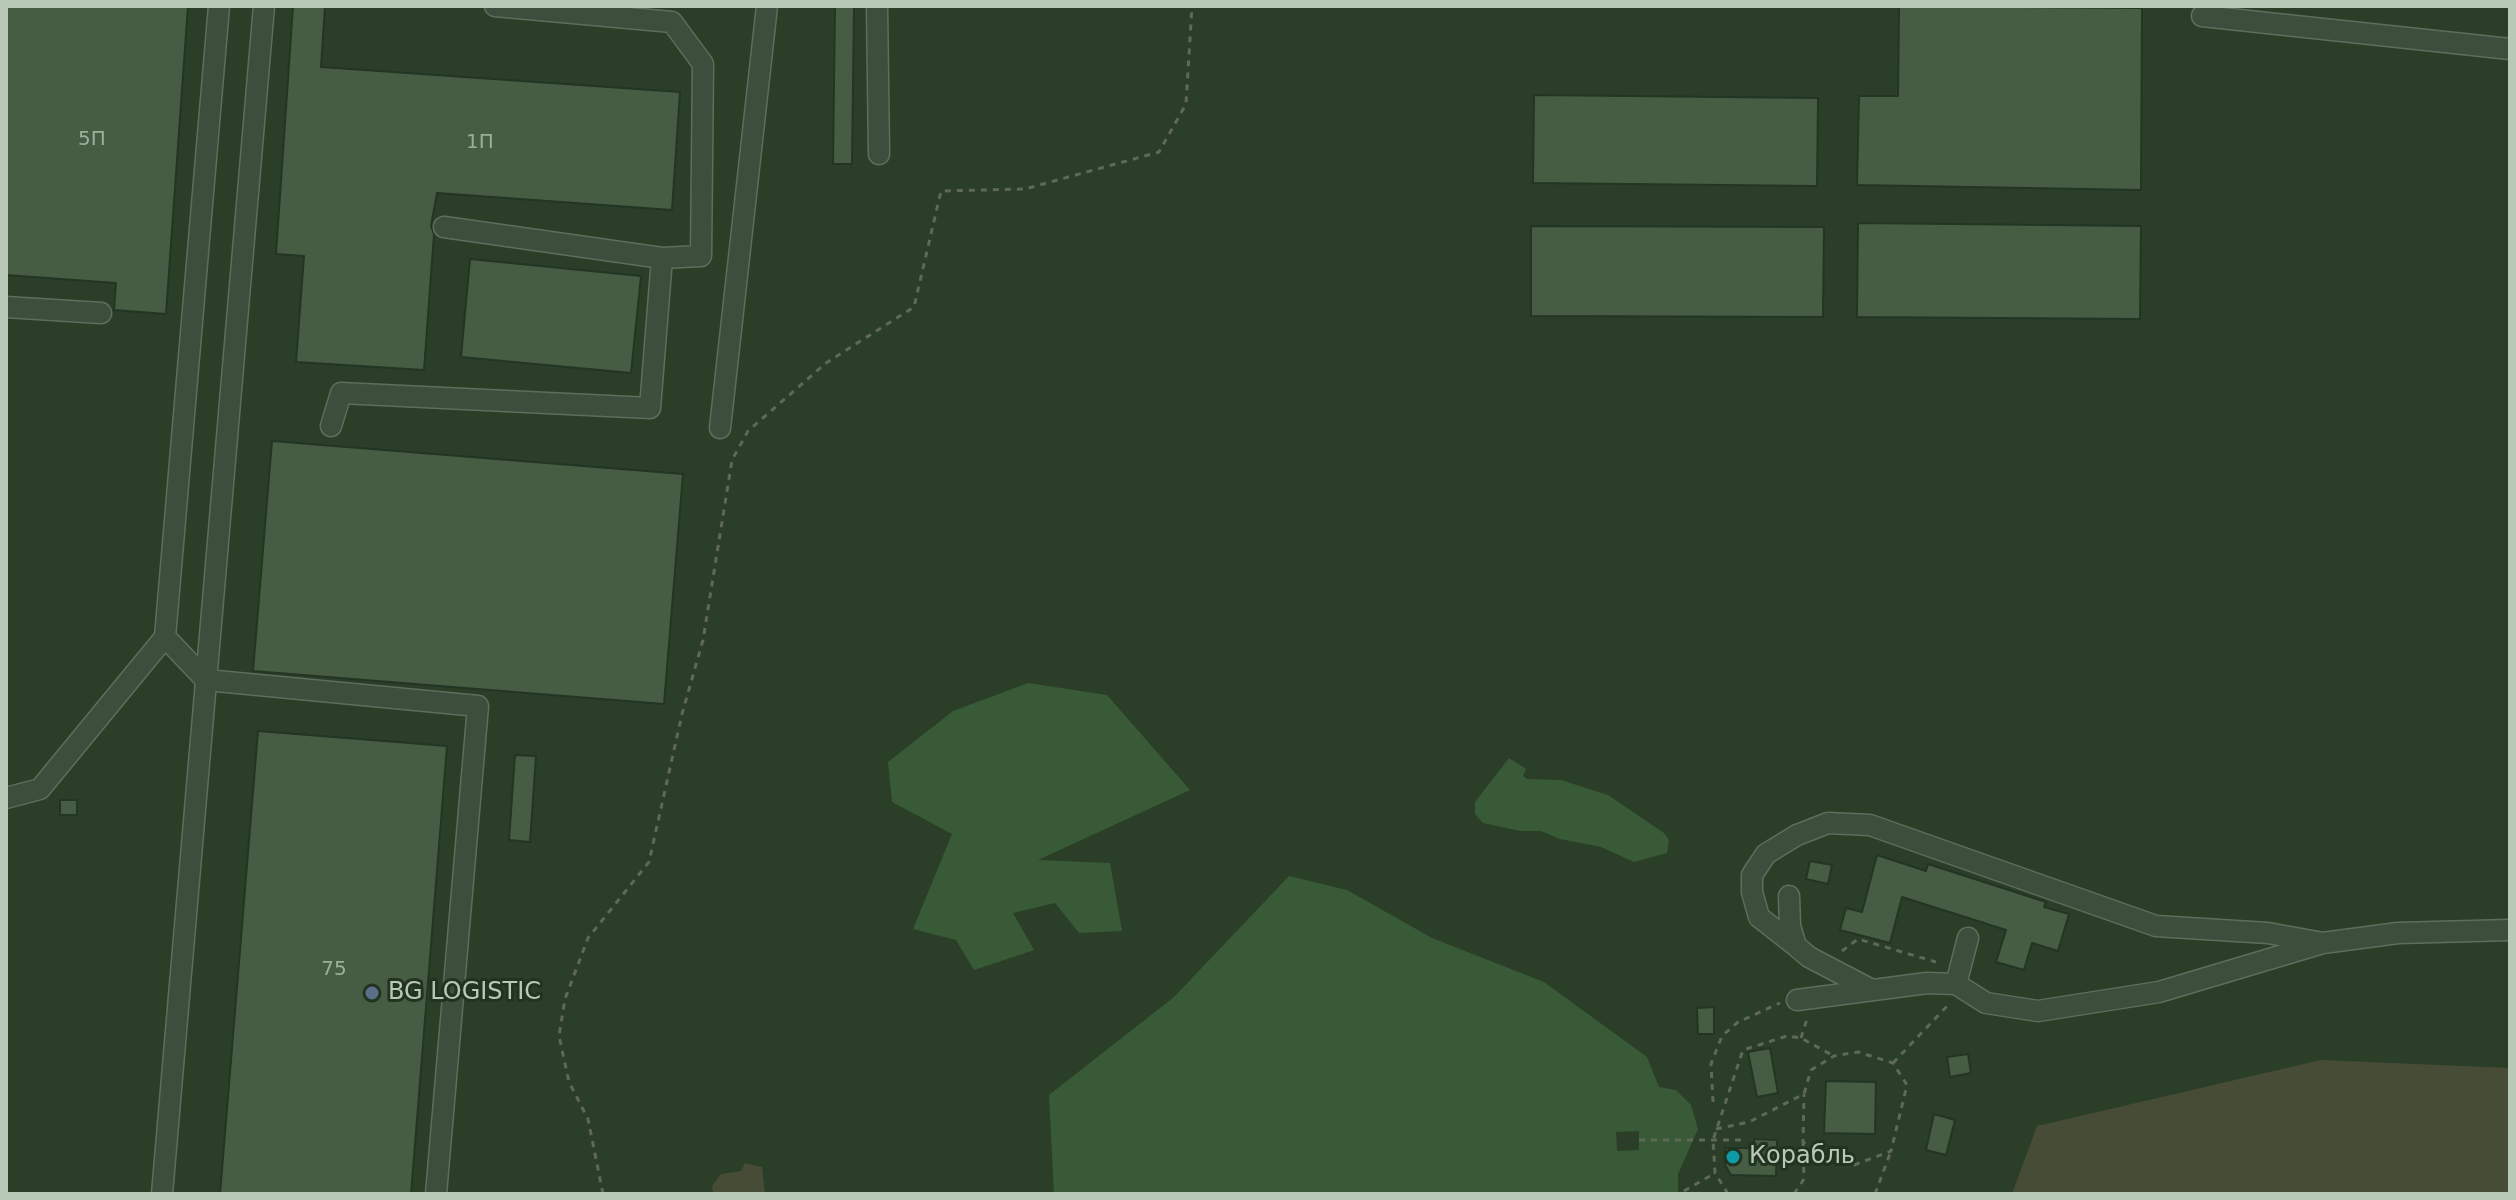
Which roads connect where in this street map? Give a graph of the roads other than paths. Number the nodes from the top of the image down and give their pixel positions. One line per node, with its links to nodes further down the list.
1 (219, 6): 15 (lane)
2 (264, 6): 16 (lane)
3 (495, 6): 10 (lane)
4 (767, 6): 14 (lane)
5 (877, 6): 8 (lane)
6 (2202, 16): 7 (lane)
7 (2510, 49)
8 (879, 154)
9 (444, 227): 10 (lane)
10 (662, 258): 13 (lane)
11 (6, 307): 12 (lane)
12 (101, 313)
13 (331, 426)
14 (720, 428)
15 (165, 637): 16 (lane); 17 (lane)
16 (206, 680): 26 (lane); 27 (lane)
17 (6, 798)
18 (1789, 896): 22 (lane)
19 (2510, 930): 21 (lane)
20 (1968, 938): 23 (lane)
21 (2323, 943): 22 (lane); 23 (lane)
22 (1796, 946): 24 (lane)
23 (1956, 984): 24 (lane)
24 (1872, 990): 25 (lane)
25 (1797, 1000)
26 (162, 1194)
27 (436, 1194)

